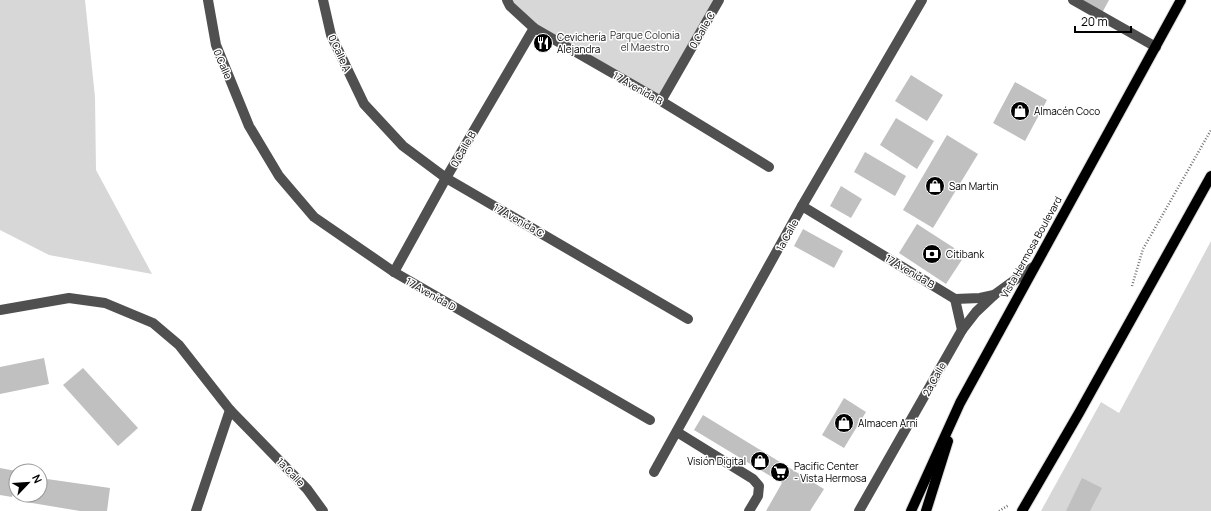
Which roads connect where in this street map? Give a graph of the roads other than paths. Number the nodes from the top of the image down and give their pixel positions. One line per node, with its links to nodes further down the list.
1 (208, 0): 12 (street, 0 Calle)
2 (323, 0): 11 (street, 0 Calle A)
3 (719, 0): 10 (street, 0 Calle C)
4 (922, 0): 16 (street, 1a Calle)
5 (1073, 0): 9 (street)
6 (1181, 0): 9 (main road, Vista Hermosa Boulevard)
7 (509, 3): 8 (street, 17 Avenida B)
8 (534, 28): 10 (street, 17 Avenida B); 15 (street, 0 Calle B)
9 (1156, 48): 17 (main road, Vista Hermosa Boulevard)
10 (661, 101): 13 (street, 17 Avenida B)
11 (364, 104): 15 (street, 17 Avenida C)
12 (249, 126): 18 (street, 17 Avenida D)
13 (769, 166)
14 (1211, 176): 35 (main road)
15 (446, 178): 18 (street, 0 Calle B); 22 (street, 17 Avenida C)
16 (802, 206): 20 (street, 17 Avenida B); 27 (street, 1a Calle)
17 (1033, 267): 19 (street, 2a Calle); 24 (main road, Vista Hermosa Boulevard)
18 (394, 272): 26 (street, 17 Avenida D)
19 (994, 295): 20 (street); 23 (street, 2a Calle)
20 (955, 299): 23 (street)
21 (0, 310): 25 (street, 1a Calle)
22 (688, 320)
23 (962, 330): 32 (street, 2a Calle)
24 (960, 403): 33 (main road, Vista Hermosa Boulevard); 34 (main road)
25 (230, 410): 29 (street); 30 (street, 1a Calle)
26 (650, 420)
27 (677, 432): 28 (street, 1a Calle); 31 (street)
28 (654, 472)
29 (196, 511)
30 (323, 511)
31 (749, 511)
32 (860, 511)
33 (911, 511)
34 (926, 511)
35 (1022, 511)

